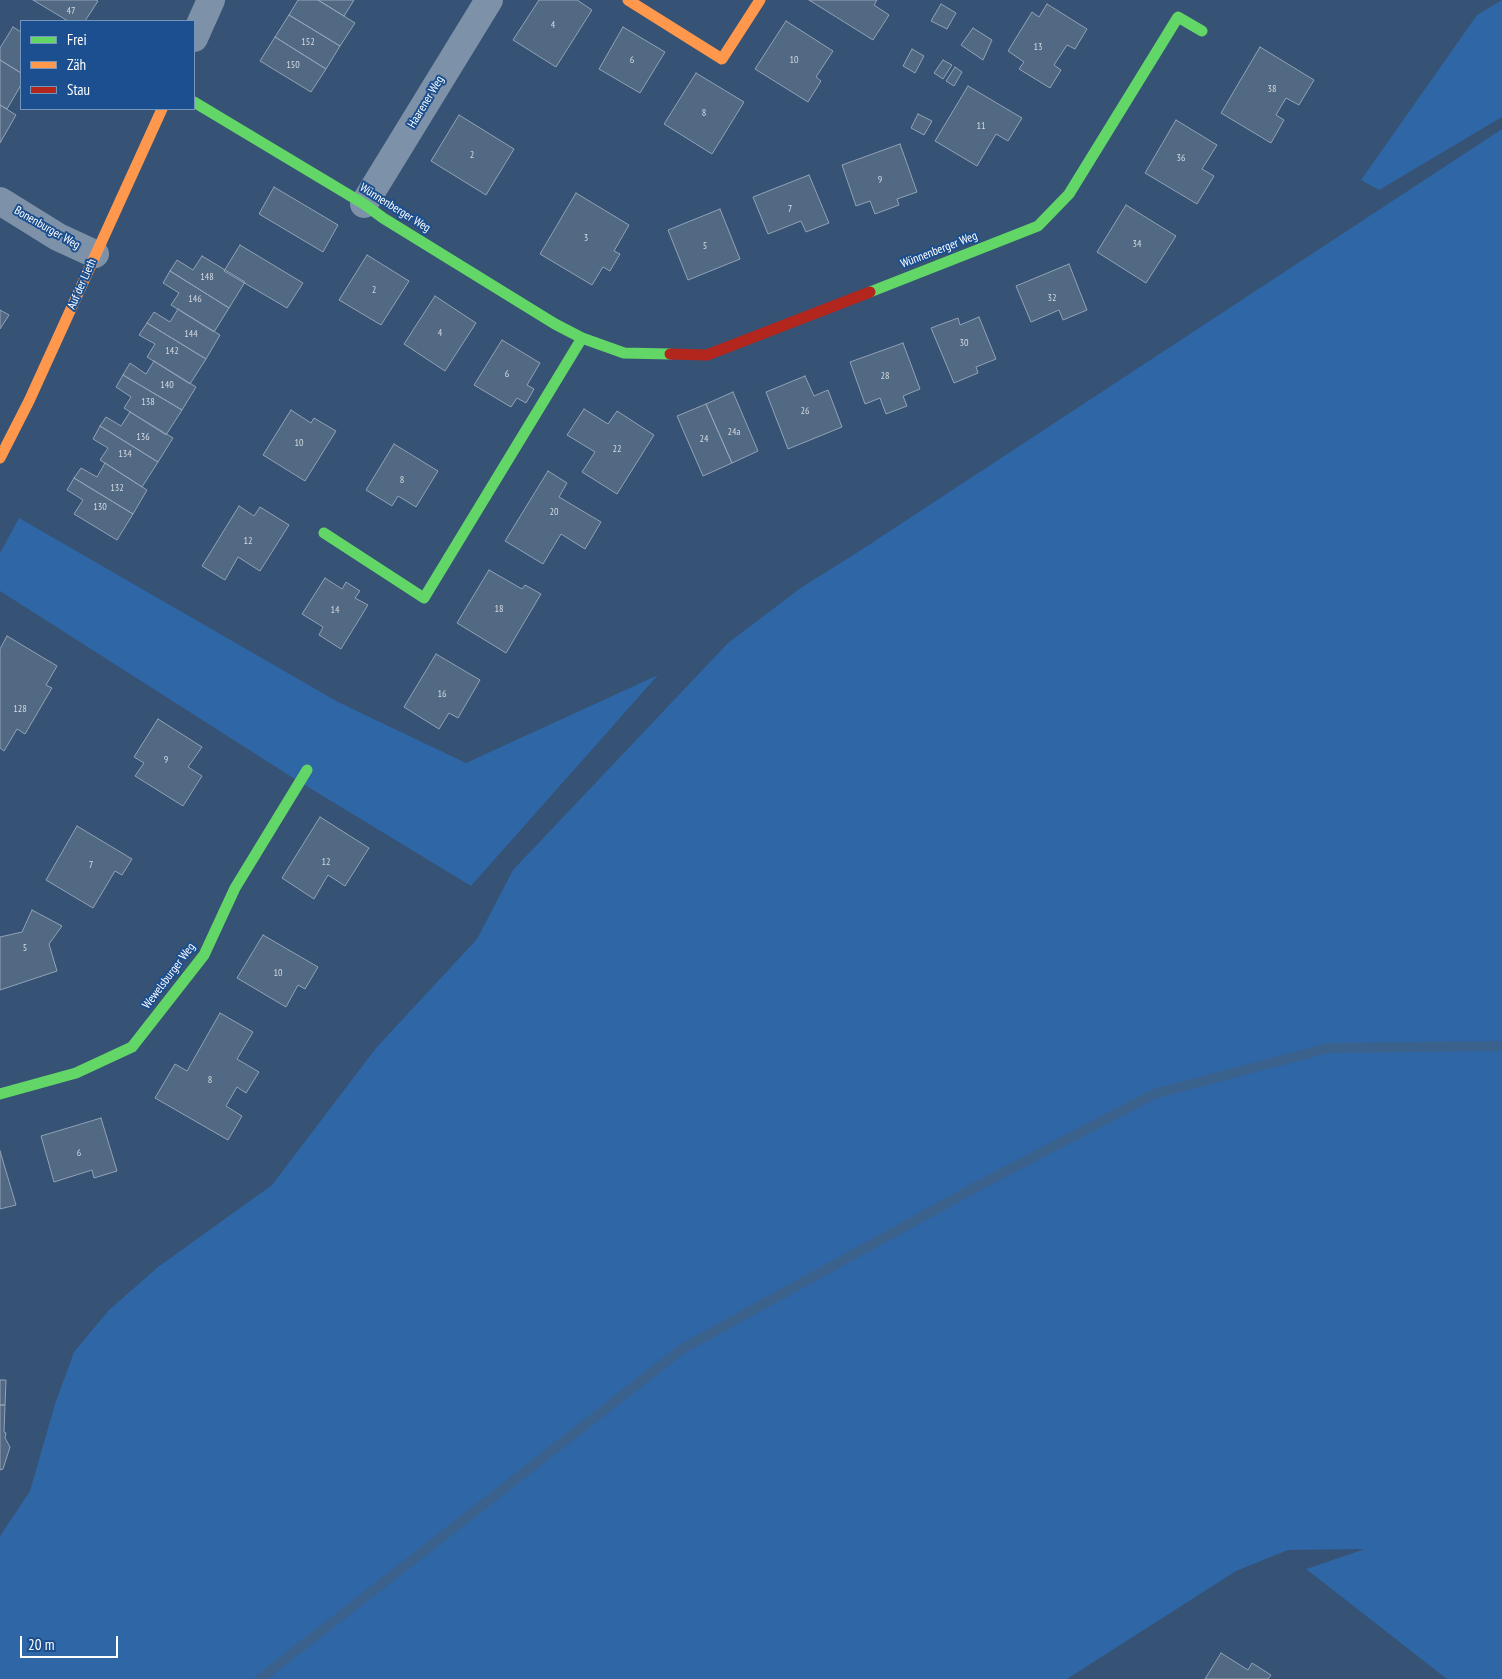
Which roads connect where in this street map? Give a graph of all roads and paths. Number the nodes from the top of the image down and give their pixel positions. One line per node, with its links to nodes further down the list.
1 (211, 0): 6 (street)
2 (489, 0): 10 (street, Haarener Weg)
3 (628, 0): 4 (street)
4 (760, 0)
5 (1202, 31): 12 (street, Wünnenberger Weg)
6 (195, 36)
7 (195, 102): 10 (street, Wünnenberger Weg)
8 (162, 110): 11 (street, Auf der Lieth)
9 (0, 201): 11 (street, Bonenburger Weg)
10 (364, 204): 12 (street, Wünnenberger Weg)
11 (95, 254): 13 (street, Auf der Lieth)
12 (582, 338): 14 (street)
13 (0, 458)
14 (324, 533)
15 (307, 770): 16 (street, Wewelsburger Weg)
16 (0, 1094)

